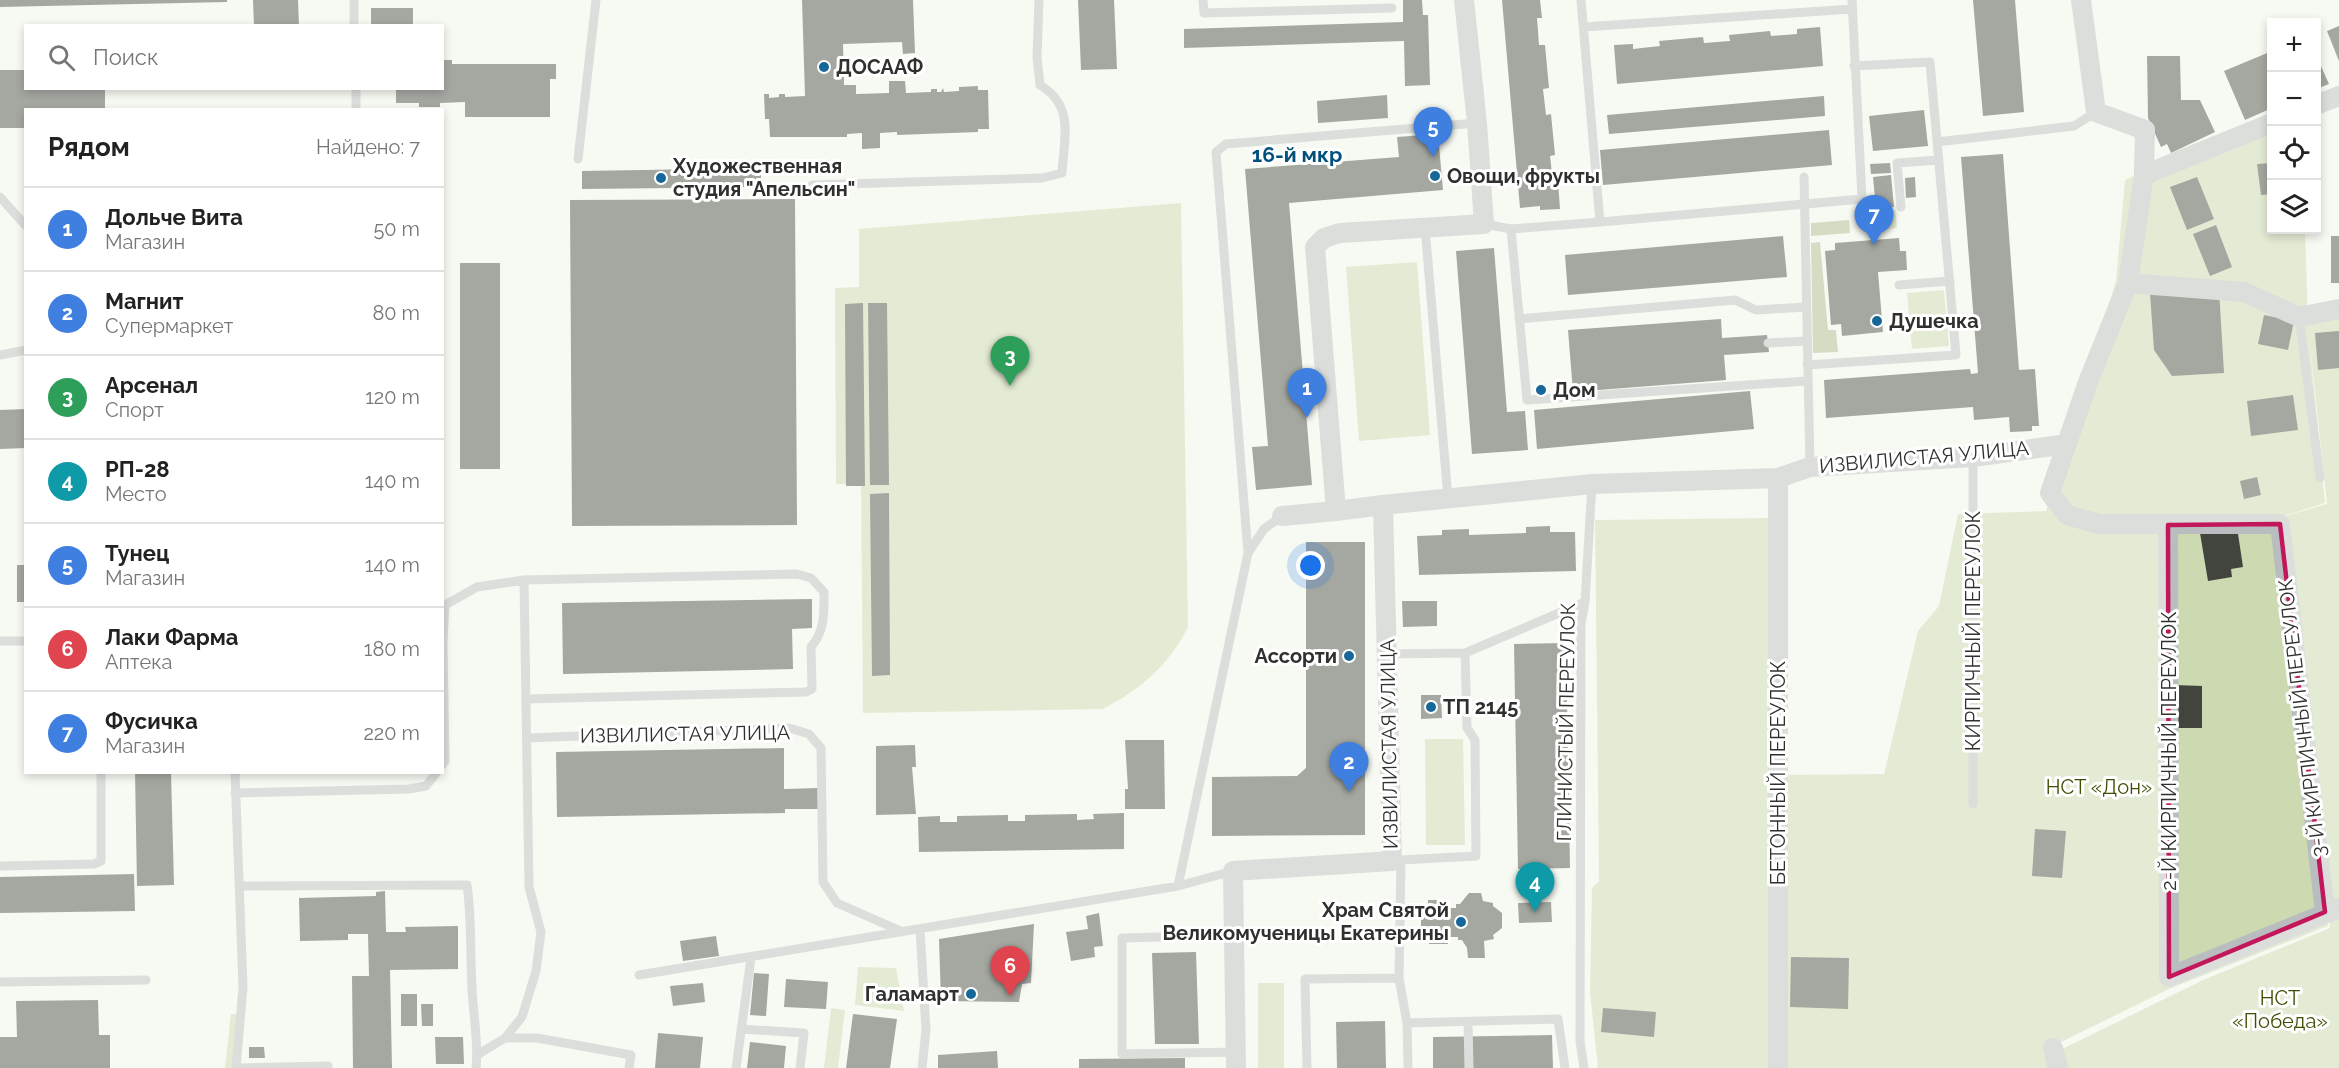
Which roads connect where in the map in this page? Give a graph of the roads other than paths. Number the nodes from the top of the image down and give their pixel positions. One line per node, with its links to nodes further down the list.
1 (354, 0): 10 (lane)
2 (596, 0): 21 (lane)
3 (1040, 0): 25 (lane)
4 (1203, 0): 9 (lane)
5 (1464, 0): 18 (street)
6 (1581, 0): 11 (lane)
7 (2081, 0): 17 (street)
8 (1852, 4): 11 (lane); 12 (lane)
9 (1392, 8)
10 (354, 24)
11 (1584, 27): 29 (lane)
12 (1854, 66): 20 (lane); 27 (lane)
13 (356, 90): 16 (lane)
14 (2339, 96): 15 (street)
15 (2321, 103)
16 (356, 108)
17 (2096, 112): 20 (lane); 23 (street)
18 (1477, 123): 31 (street); 58 (lane)
19 (2267, 125): 23 (street)
20 (1937, 142): 22 (lane)
21 (578, 159)
22 (1939, 160): 28 (lane); 34 (lane)
23 (2144, 175): 35 (street)
24 (1804, 177): 27 (lane)
25 (812, 185)
26 (0, 197): 30 (lane)
27 (1804, 204): 29 (lane); 37 (lane)
28 (1901, 207)
29 (1600, 222): 33 (lane)
30 (24, 224)
31 (1484, 224): 32 (street); 33 (lane)
32 (1425, 227): 53 (lane); 55 (street)
33 (1511, 229): 40 (lane)
34 (1950, 281): 36 (lane); 45 (lane)
35 (2128, 284): 39 (street); 47 (street)
36 (1899, 285)
37 (1806, 307): 40 (lane); 41 (lane)
38 (2339, 309): 39 (street)
39 (2299, 317): 51 (lane)
40 (1519, 319): 46 (lane)
41 (1806, 341): 42 (lane); 45 (lane)
42 (1768, 343)
43 (24, 350): 44 (lane)
44 (0, 355)
45 (1807, 365): 46 (lane)
46 (1807, 381): 49 (lane)
47 (2067, 444): 48 (street, ИЗВИЛИСТАЯ УЛИЦА); 57 (street)
48 (1973, 457): 49 (street, ИЗВИЛИСТАЯ УЛИЦА); 74 (lane, КИРПИЧНЫЙ ПЕРЕУЛОК)
49 (1810, 466): 50 (street, ИЗВИЛИСТАЯ УЛИЦА)
50 (1778, 478): 52 (street, ИЗВИЛИСТАЯ УЛИЦА); 108 (street, БЕТОННЫЙ ПЕРЕУЛОК)
51 (2320, 478)
52 (1592, 484): 53 (street, ИЗВИЛИСТАЯ УЛИЦА); 60 (lane, ГЛИНИСТЫЙ ПЕРЕУЛОК)
53 (1448, 498): 54 (street, ИЗВИЛИСТАЯ УЛИЦА)
54 (1383, 505): 55 (street, ИЗВИЛИСТАЯ УЛИЦА); 65 (street, ИЗВИЛИСТАЯ УЛИЦА)
55 (1336, 511): 56 (street, ИЗВИЛИСТАЯ УЛИЦА)
56 (1282, 516): 58 (lane)
57 (2168, 525): 80 (street, 3-Й КИРПИЧНЫЙ ПЕРЕУЛОК); 80 (street, 2-Й КИРПИЧНЫЙ ПЕРЕУЛОК)
58 (1248, 553): 79 (lane)
59 (524, 580): 61 (lane); 66 (lane); 66 (lane)
60 (1585, 602): 64 (lane); 107 (lane, ГЛИНИСТЫЙ ПЕРЕУЛОК)
61 (444, 617)
62 (0, 641): 63 (lane)
63 (24, 641)
64 (1465, 653): 65 (lane); 75 (lane)
65 (1387, 654): 75 (street, ИЗВИЛИСТАЯ УЛИЦА)
66 (526, 699): 68 (lane)
67 (444, 701): 69 (lane)
68 (527, 738): 82 (lane, ИЗВИЛИСТАЯ УЛИЦА); 92 (lane)
69 (444, 763)
70 (101, 774): 76 (lane)
71 (235, 774): 73 (lane)
72 (435, 774): 73 (lane)
73 (235, 793): 78 (lane)
74 (1973, 804)
75 (1396, 861): 77 (street, ИЗВИЛИСТАЯ УЛИЦА); 86 (lane)
76 (0, 866)
77 (1233, 870): 79 (lane, ИЗВИЛИСТАЯ УЛИЦА); 83 (street)
78 (239, 886): 94 (lane); 97 (lane)
79 (1178, 886): 81 (lane, ИЗВИЛИСТАЯ УЛИЦА)
80 (2332, 910)
81 (920, 929): 82 (lane, ИЗВИЛИСТАЯ УЛИЦА); 102 (lane)
82 (903, 932): 84 (lane, ИЗВИЛИСТАЯ УЛИЦА)
83 (1235, 935): 95 (street); 95 (lane)
84 (751, 958): 85 (lane, ИЗВИЛИСТАЯ УЛИЦА); 91 (lane)
85 (639, 975)
86 (1399, 978): 90 (lane); 103 (lane)
87 (146, 980): 88 (lane)
88 (0, 982)
89 (1468, 1022): 90 (lane); 105 (lane); 106 (lane)
90 (1407, 1023): 104 (lane)
91 (741, 1029): 100 (lane); 101 (lane)
92 (505, 1038): 94 (lane); 99 (lane)
93 (2053, 1048): 109 (street)
94 (477, 1055): 98 (lane)
95 (1236, 1060)
96 (328, 1066): 97 (lane)
97 (236, 1068)
98 (476, 1068)
99 (629, 1068)
100 (736, 1068)
101 (800, 1068)
102 (922, 1068)
103 (1307, 1068)
104 (1408, 1068)
105 (1469, 1068)
106 (1565, 1068)
107 (1584, 1068)
108 (1778, 1068)
109 (2058, 1068)

